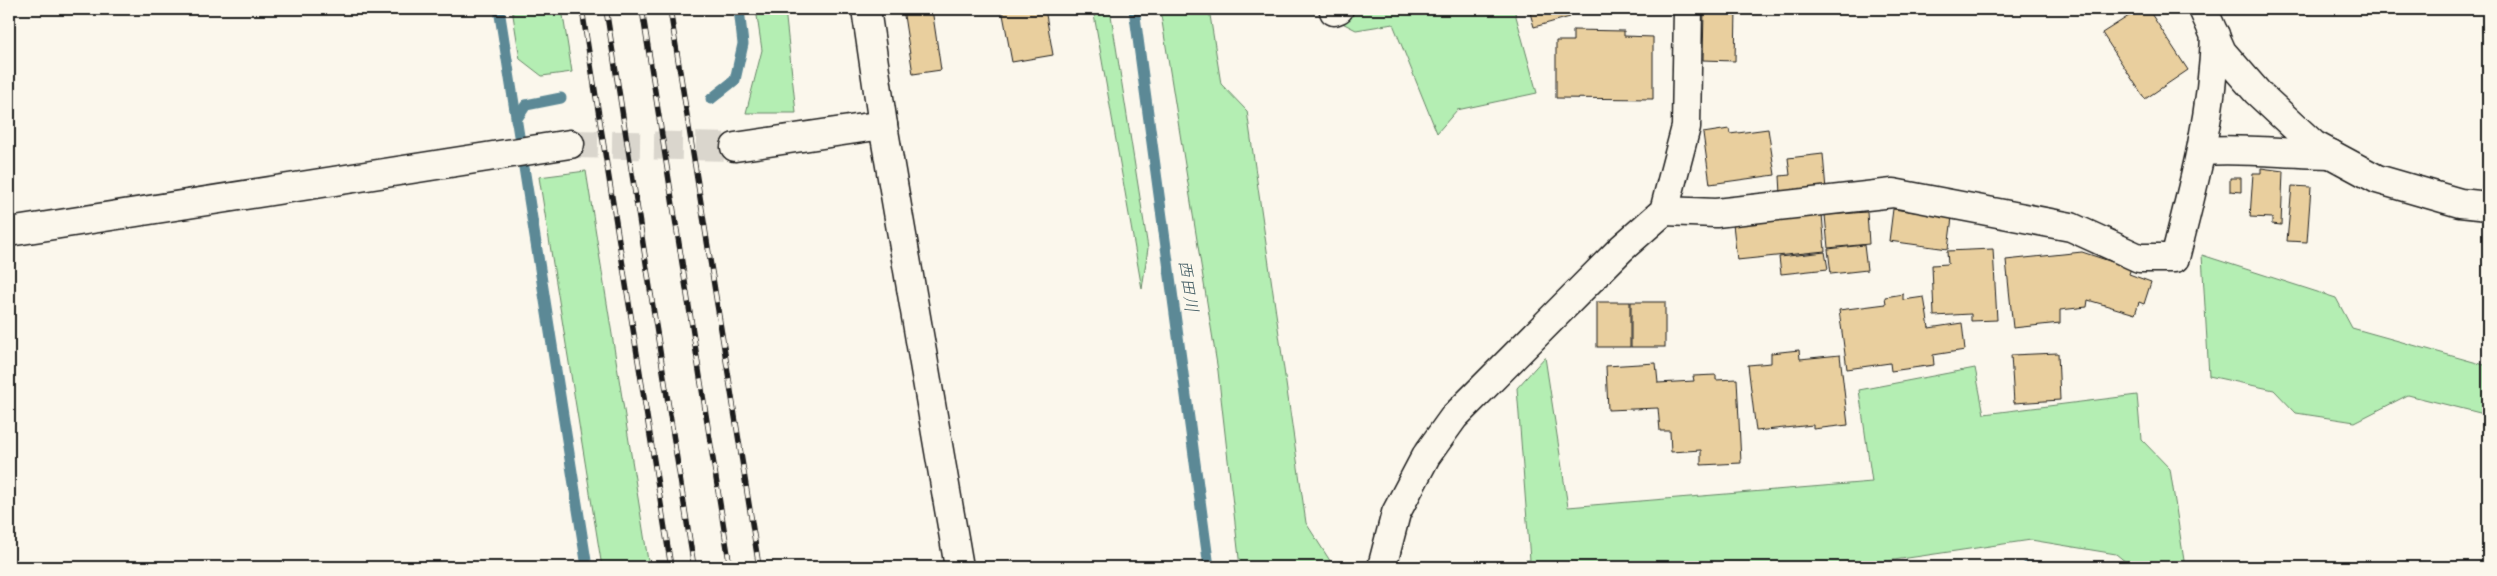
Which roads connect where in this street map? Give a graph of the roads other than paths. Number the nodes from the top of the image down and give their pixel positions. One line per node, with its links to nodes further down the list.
1 (866, 9): 5 (street)
2 (1688, 9): 11 (street)
3 (2203, 9): 4 (street)
4 (2215, 35): 8 (street); 9 (street)
5 (883, 125): 7 (street); 13 (street)
6 (570, 144): 12 (street)
7 (735, 147)
8 (2203, 152): 9 (street); 11 (street)
9 (2331, 154): 10 (street)
10 (2488, 206)
11 (1664, 211): 14 (street)
12 (9, 232)
13 (958, 567)
14 (1382, 567)

